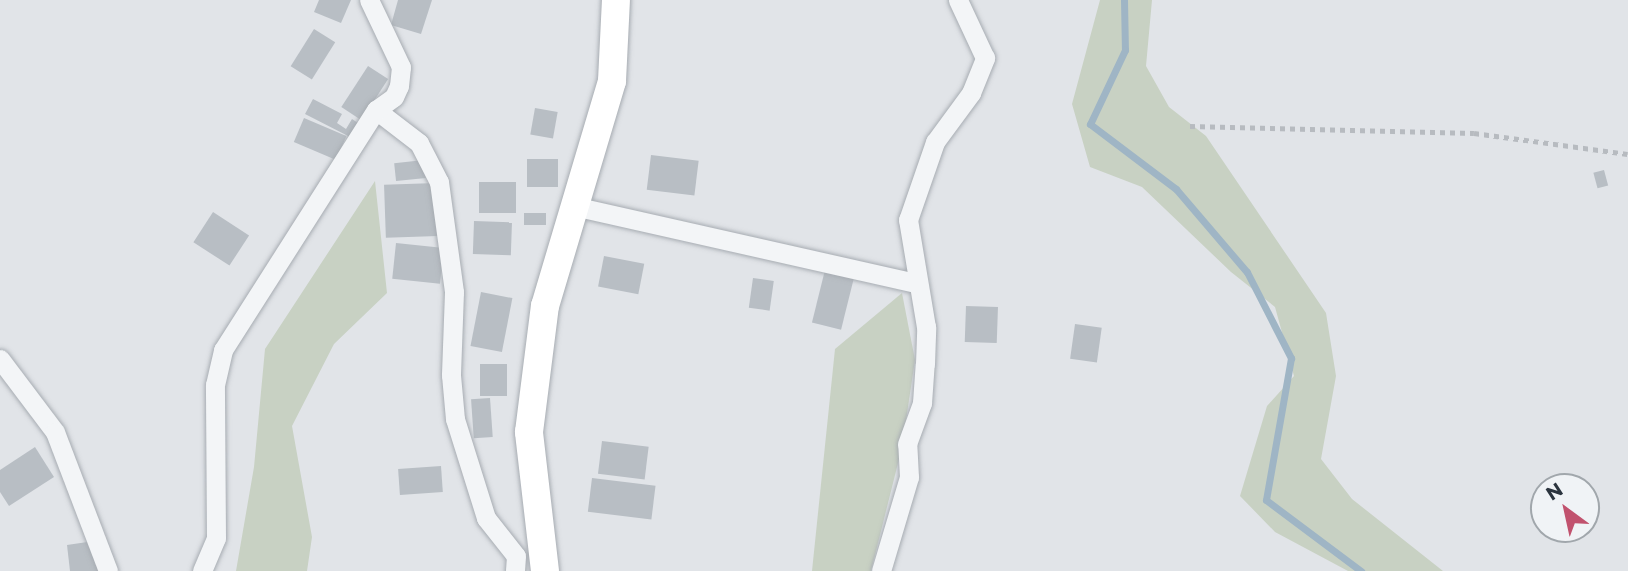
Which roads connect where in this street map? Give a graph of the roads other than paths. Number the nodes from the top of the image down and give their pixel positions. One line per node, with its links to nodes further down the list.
1 (369, 0): 4 (street)
2 (616, 0): 5 (street)
3 (958, 0): 6 (street)
4 (376, 110): 9 (street); 10 (street)
5 (575, 206): 6 (street); 11 (street)
6 (917, 283): 12 (street)
7 (0, 359): 8 (street)
8 (108, 571)
9 (202, 571)
10 (515, 571)
11 (545, 571)
12 (881, 571)

